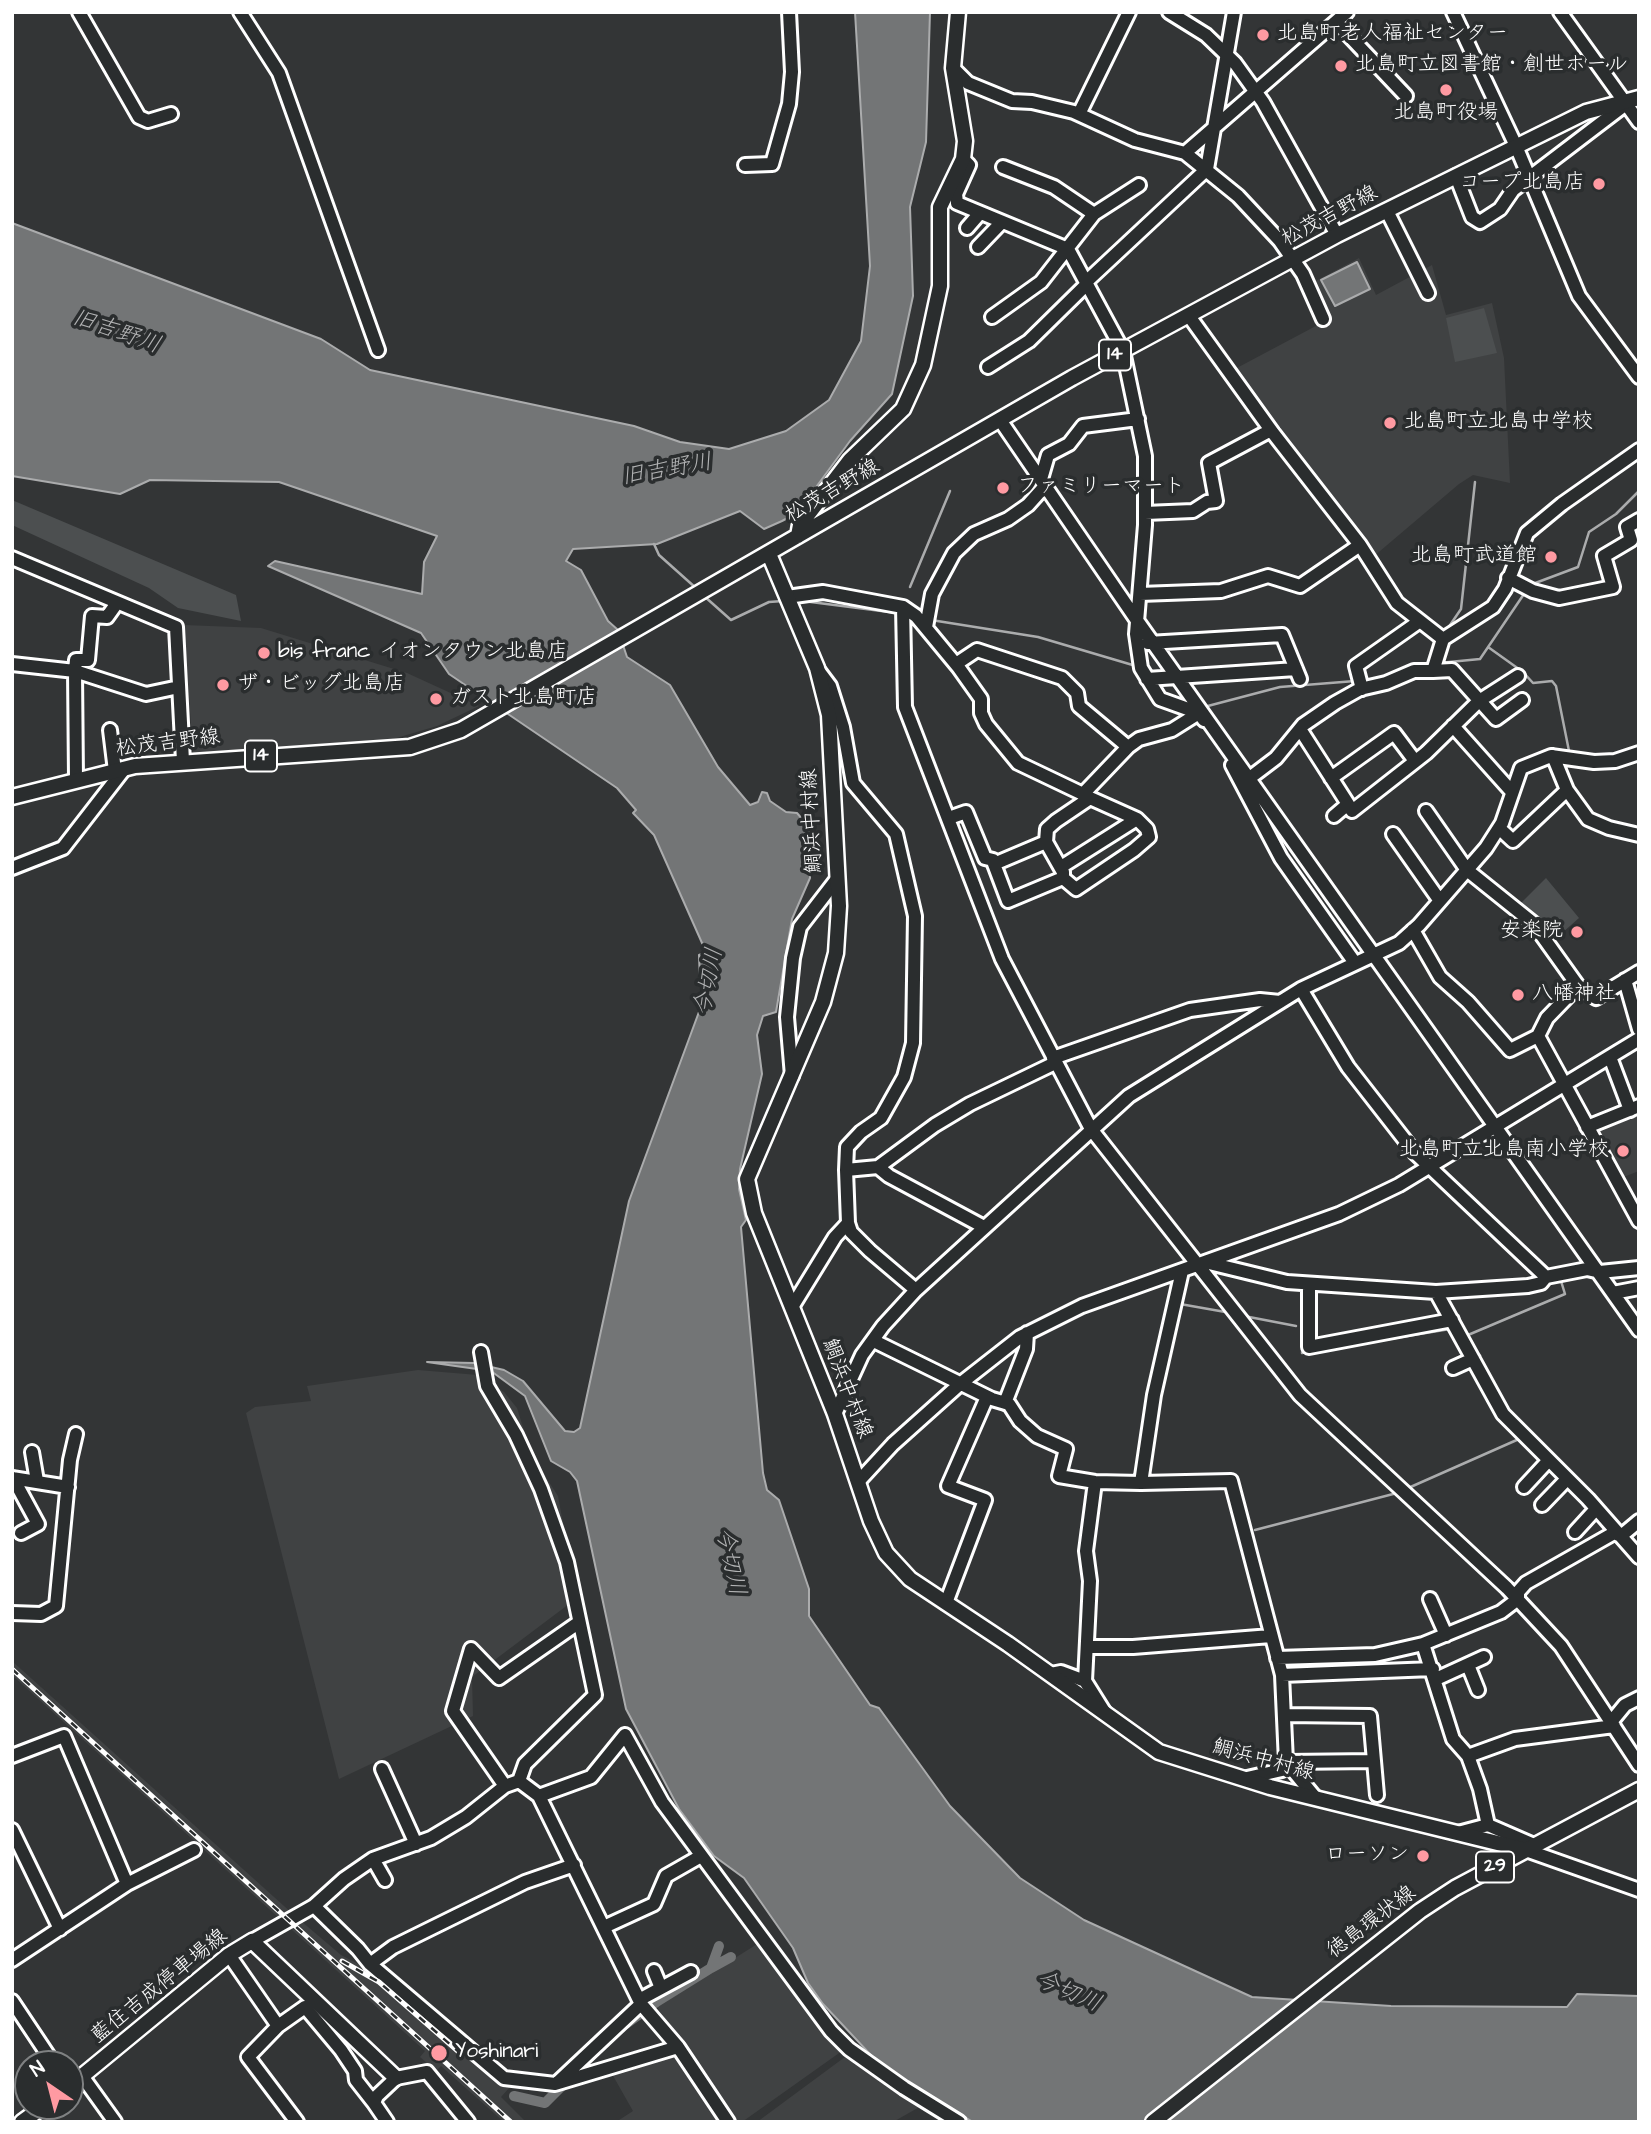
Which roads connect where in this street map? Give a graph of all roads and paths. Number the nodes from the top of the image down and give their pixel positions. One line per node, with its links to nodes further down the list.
1 (79, 12): 17 (street)
2 (240, 12): 44 (street)
3 (789, 12): 24 (street)
4 (958, 12): 13 (main road)
5 (1129, 12): 18 (street)
6 (1168, 12): 12 (street)
7 (1234, 12): 12 (street)
8 (1347, 12): 11 (street)
9 (1453, 12): 21 (street)
10 (1568, 15): 16 (street)
11 (1336, 22): 14 (street); 15 (street)
12 (1229, 56): 14 (street); 20 (street)
13 (953, 68): 18 (street); 23 (main road)
14 (1257, 93): 20 (street); 35 (street)
15 (1406, 96)
16 (1630, 101): 19 (street); 21 (main road, 松茂吉野線 / 14); 28 (street)
17 (171, 114)
18 (1079, 114): 22 (street)
19 (1639, 122)
20 (1217, 123): 22 (street); 26 (street)
21 (1516, 146): 27 (main road, 松茂吉野線 / 14); 28 (street)
22 (1185, 153): 26 (street)
23 (963, 159): 31 (street); 57 (main road)
24 (745, 165)
25 (1003, 167): 32 (street)
26 (1207, 169): 38 (street); 39 (street)
27 (1456, 176): 28 (street); 30 (main road, 松茂吉野線 / 14)
28 (1530, 178): 47 (street)
29 (1139, 186): 32 (street)
30 (1387, 211): 35 (main road, 松茂吉野線 / 14); 40 (street)
31 (980, 213): 33 (street); 34 (street)
32 (1094, 214): 37 (street)
33 (1002, 222): 36 (street); 37 (street)
34 (967, 228)
35 (1337, 236): 38 (main road, 松茂吉野線 / 14)
36 (978, 247)
37 (1065, 247): 39 (street); 42 (street)
38 (1293, 260): 41 (main road, 松茂吉野線 / 14); 43 (street)
39 (1087, 283): 45 (street); 46 (street)
40 (1429, 293)
41 (1189, 316): 45 (main road, 松茂吉野線 / 14); 50 (street)
42 (992, 317)
43 (1323, 318)
44 (378, 350)
45 (1123, 351): 48 (street); 49 (main road, 松茂吉野線 / 14)
46 (988, 367)
47 (1638, 374)
48 (1138, 419): 52 (street); 55 (street)
49 (1000, 420): 52 (street); 57 (main road, 松茂吉野線 / 14)
50 (1271, 430): 54 (street); 58 (street)
51 (1639, 450): 61 (street)
52 (1043, 483): 66 (street); 68 (street)
53 (1230, 498): 54 (street)
54 (1216, 501): 55 (street)
55 (1145, 513): 62 (street)
56 (1639, 520): 61 (street)
57 (798, 537): 59 (main road, 松茂吉野線 / 14)
58 (1360, 545): 62 (street); 67 (street)
59 (769, 554): 63 (main road, 鯛浜中村線); 91 (main road, 松茂吉野線 / 14)
60 (12, 558): 64 (street)
61 (1508, 578): 69 (street)
62 (1140, 594): 66 (street)
63 (787, 597): 65 (street); 74 (main road, 鯛浜中村線)
64 (117, 603): 75 (street); 80 (street)
65 (903, 607): 68 (street); 104 (street)
66 (1136, 619): 70 (street); 71 (street)
67 (1420, 621): 69 (street); 81 (street)
68 (926, 627): 73 (street)
69 (1443, 639): 76 (street)
70 (1153, 643): 71 (street); 78 (street); 78 (street)
71 (1138, 644): 79 (street)
72 (12, 664): 75 (street)
73 (956, 664): 88 (street); 99 (street)
74 (817, 668): 114 (main road, 鯛浜中村線); 137 (street)
75 (75, 671): 80 (street); 95 (street)
76 (1433, 671): 81 (street); 83 (street)
77 (1518, 676): 83 (street)
78 (1178, 677): 79 (street); 84 (street)
79 (1147, 679): 84 (street)
80 (178, 687): 91 (street)
81 (1362, 689): 86 (street)
82 (1522, 700): 83 (street)
83 (1479, 701): 85 (street)
84 (1201, 711): 88 (street); 96 (street)
85 (1453, 726): 92 (street); 98 (street)
86 (1300, 729): 94 (street); 96 (street)
87 (110, 730): 93 (street)
88 (1128, 747): 99 (street)
89 (1639, 753): 90 (street)
90 (1553, 756): 97 (street); 98 (street)
91 (183, 761): 93 (main road, 松茂吉野線 / 14)
92 (1415, 761): 94 (street); 101 (street)
93 (120, 769): 95 (main road, 松茂吉野線 / 14); 111 (street)
94 (1331, 778): 101 (street)
95 (76, 779): 100 (main road, 松茂吉野線 / 14)
96 (1247, 780): 117 (street); 118 (street)
97 (1567, 790): 106 (street); 108 (street)
98 (1512, 792): 106 (street)
99 (1086, 796): 105 (street); 109 (street)
100 (12, 797)
101 (1348, 804): 103 (street)
102 (1426, 811): 112 (street)
103 (1334, 816)
104 (949, 818): 110 (street); 128 (street)
105 (1137, 819): 113 (street); 113 (street)
106 (1499, 828): 112 (street)
107 (1393, 834): 115 (street)
108 (1639, 835)
109 (1046, 842): 110 (street); 113 (street)
110 (994, 864): 113 (street)
111 (12, 868)
112 (1467, 870): 115 (street); 121 (street)
113 (1062, 873)
114 (837, 879): 129 (main road, 鯛浜中村線); 129 (street)
115 (1440, 901): 116 (street)
116 (1413, 930): 117 (street); 125 (street)
117 (1375, 953): 118 (street); 133 (street)
118 (1355, 963): 122 (street)
119 (1639, 972): 120 (street)
120 (1625, 980): 121 (street); 124 (street)
121 (1578, 986): 125 (street)
122 (1301, 989): 123 (street); 135 (street)
123 (1280, 1002): 128 (street); 134 (street)
124 (1639, 1029)
125 (1538, 1036): 130 (street)
126 (1639, 1039): 127 (street)
127 (1610, 1057): 130 (street); 131 (street)
128 (1054, 1061): 134 (street); 136 (street)
129 (792, 1076): 151 (main road, 鯛浜中村線)
130 (1563, 1086): 132 (street); 133 (street)
131 (1634, 1108): 132 (street)
132 (1587, 1127): 138 (street)
133 (1494, 1128): 135 (street); 144 (street)
134 (1091, 1129): 140 (street); 141 (street)
135 (1430, 1166): 141 (street); 145 (street)
136 (878, 1167): 137 (street); 140 (street)
137 (846, 1170): 139 (street)
138 (1639, 1221)
139 (848, 1223): 148 (street); 151 (street)
140 (984, 1227): 148 (street)
141 (1204, 1264): 143 (street); 146 (street); 182 (street)
142 (1639, 1268): 144 (street)
143 (1182, 1271): 154 (street); 171 (street)
144 (1600, 1272): 145 (street); 150 (street)
145 (1546, 1277): 149 (street)
146 (1309, 1284): 149 (street); 152 (street)
147 (1639, 1288): 150 (street)
148 (916, 1290): 155 (street)
149 (1436, 1292): 152 (street)
150 (1613, 1293): 153 (street)
151 (792, 1307): 162 (main road, 鯛浜中村線)
152 (1452, 1320): 157 (street)
153 (1639, 1330)
154 (1027, 1333): 159 (street); 161 (street)
155 (874, 1340): 159 (street); 162 (street)
156 (481, 1352): 185 (street)
157 (1473, 1359): 158 (street); 165 (street)
158 (1453, 1368)
159 (960, 1384): 160 (street); 169 (street)
160 (987, 1397): 161 (street); 183 (street)
161 (1005, 1403): 170 (street)
162 (835, 1414): 169 (main road, 鯛浜中村線)
163 (76, 1434): 173 (street)
164 (32, 1452): 168 (street)
165 (1549, 1460): 167 (street); 172 (street)
166 (13, 1478): 168 (street); 177 (street)
167 (1567, 1479): 174 (street); 175 (street)
168 (37, 1481): 173 (street)
169 (859, 1482): 183 (main road, 鯛浜中村線)
170 (1095, 1482): 171 (street); 189 (street)
171 (1141, 1483): 187 (street)
172 (1524, 1486)
173 (68, 1487): 184 (street)
174 (1542, 1505)
175 (1596, 1509): 178 (street); 179 (street)
176 (1639, 1521): 179 (street)
177 (21, 1532)
178 (1575, 1532)
179 (1620, 1536): 180 (street); 182 (street)
180 (1639, 1557)
181 (1430, 1599): 186 (street)
182 (1518, 1599): 186 (street); 201 (street)
183 (946, 1603): 193 (main road, 鯛浜中村線)
184 (12, 1613)
185 (578, 1623): 209 (street); 210 (street)
186 (1446, 1635): 188 (street)
187 (1271, 1636): 189 (street); 191 (street)
188 (1423, 1644): 191 (street); 194 (street)
189 (1088, 1647): 196 (street)
190 (1484, 1657): 192 (street)
191 (1277, 1658): 195 (street)
192 (1468, 1665): 194 (street); 197 (street)
193 (1051, 1674): 196 (street); 199 (main road, 鯛浜中村線)
194 (1434, 1674): 195 (street); 203 (street)
195 (1282, 1675): 200 (street)
196 (1085, 1681): 199 (street)
197 (1478, 1690)
198 (1639, 1698): 201 (street)
199 (1106, 1714): 208 (main road, 鯛浜中村線)
200 (1284, 1715): 204 (street); 205 (street)
201 (1613, 1724): 203 (street); 206 (street)
202 (12, 1756): 225 (street)
203 (1468, 1756): 215 (street)
204 (1374, 1760): 205 (street); 212 (street)
205 (1286, 1762): 208 (street); 214 (street)
206 (1639, 1765)
207 (382, 1769): 218 (street)
208 (1247, 1778): 214 (main road, 鯛浜中村線)
209 (519, 1781): 210 (street); 213 (street)
210 (505, 1786): 218 (street)
211 (1639, 1790): 219 (main road, 徳島環状線 / 29)
212 (1377, 1795)
213 (539, 1796): 221 (street); 223 (street)
214 (1314, 1796): 217 (main road, 鯛浜中村線)
215 (1489, 1825): 217 (street); 219 (street)
216 (12, 1830): 229 (street)
217 (1458, 1833): 219 (main road, 鯛浜中村線)
218 (416, 1844): 222 (street)
219 (1530, 1848): 226 (street); 254 (main road, 徳島環状線 / 29)
220 (194, 1850): 225 (street)
221 (701, 1856): 228 (street); 253 (street)
222 (373, 1859): 224 (street); 227 (street)
223 (574, 1865): 228 (street); 233 (street)
224 (385, 1880)
225 (127, 1884): 229 (street)
226 (1639, 1890)
227 (314, 1906): 230 (street); 233 (street)
228 (604, 1927): 238 (street)
229 (60, 1928): 232 (street)
230 (253, 1941): 231 (main road, 藍住吉成停車場線); 240 (main road, 藍住吉成停車場線)
231 (229, 1955): 239 (street); 243 (main road, 藍住吉成停車場線)
232 (12, 1960)
233 (370, 1964): 246 (street)
234 (654, 1971): 236 (street)
235 (691, 1972): 236 (street)
236 (660, 1989): 238 (street)
237 (12, 2001): 242 (street)
238 (640, 2002): 241 (street); 246 (street)
239 (278, 2026): 240 (street); 249 (street)
240 (332, 2027): 244 (main road, 藍住吉成停車場線); 247 (street)
241 (678, 2047): 246 (street); 252 (street)
242 (45, 2050)
243 (84, 2074)
244 (396, 2078): 247 (street); 251 (street)
245 (84, 2079): 248 (street)
246 (555, 2084)
247 (374, 2103): 250 (street)
248 (115, 2122)
249 (296, 2122)
250 (387, 2122)
251 (468, 2122)
252 (728, 2122)
253 (959, 2122)
254 (1153, 2122)

